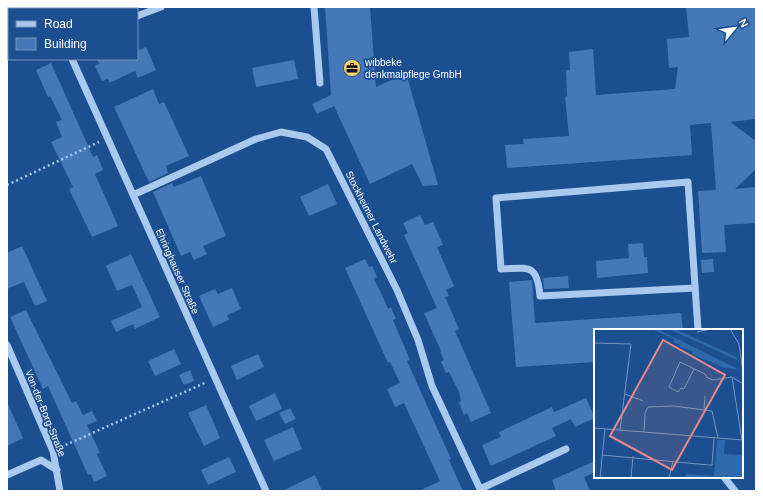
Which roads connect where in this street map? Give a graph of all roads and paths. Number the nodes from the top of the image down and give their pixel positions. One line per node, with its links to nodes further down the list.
1 (161, 7): 3 (street)
2 (314, 7): 5 (street)
3 (138, 16)
4 (72, 60): 6 (street, Ehringhauser Straße)
5 (320, 83)
6 (107, 139): 7 (path); 8 (street, Ehringhauser Straße)
7 (7, 185)
8 (133, 195): 12 (street, Ehringhauser Straße); 18 (street, Stockheimer Landwehr)
9 (695, 288): 9 (street); 10 (street)
10 (698, 329)
11 (7, 345): 14 (street, Von-der-Borg-Straße)
12 (216, 378): 14 (path); 20 (street, Ehringhauser Straße)
13 (566, 450): 18 (street, Stockheimer Landwehr)
14 (53, 451): 15 (street, Von-der-Borg-Straße)
15 (57, 470): 16 (street); 19 (street, Von-der-Borg-Straße)
16 (7, 475)
17 (725, 478): 21 (street)
18 (480, 490)
19 (60, 491)
20 (266, 491)
21 (735, 491)

